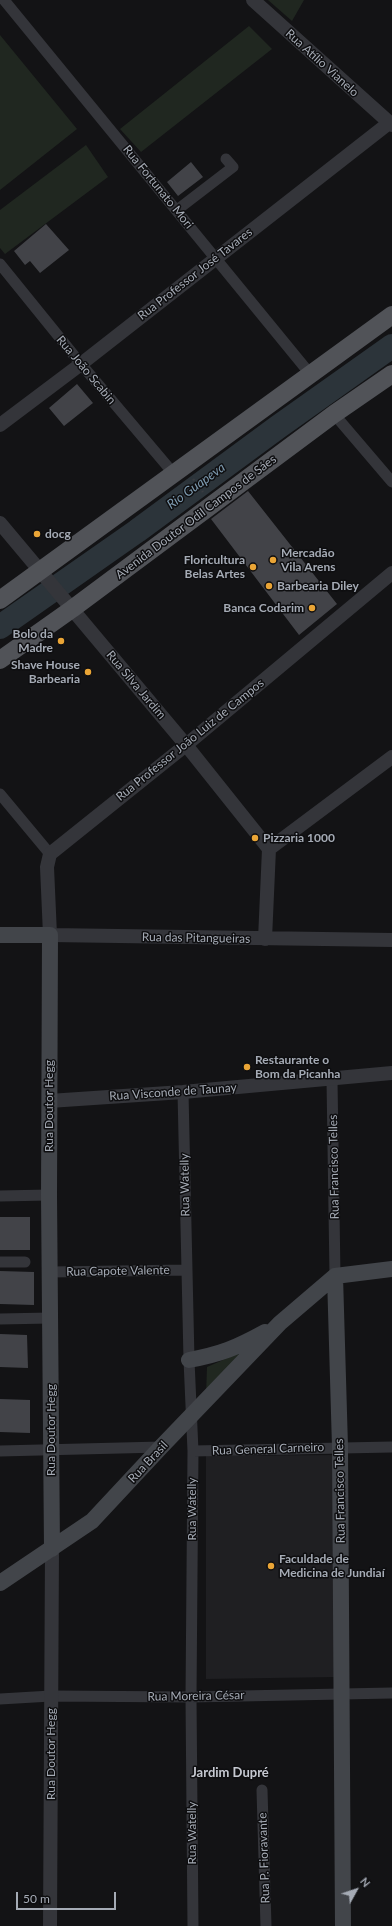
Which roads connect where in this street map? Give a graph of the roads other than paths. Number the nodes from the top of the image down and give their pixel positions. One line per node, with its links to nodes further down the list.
1 (4, 0): 5 (street, Rua Fortunato Mori)
2 (252, 0): 3 (street, Rua Atílio Vianelo)
3 (391, 121): 6 (street, Rua Professor José Tavares)
4 (226, 158): 5 (street)
5 (177, 210): 6 (street, Rua Fortunato Mori)
6 (215, 258): 9 (street, Rua Professor José Tavares); 11 (street, Rua Fortunato Mori)
7 (0, 264): 9 (street, Rua João Scabin)
8 (392, 315): 11 (main road)
9 (81, 364): 13 (street, Rua Professor José Tavares); 14 (street, Rua João Scabin)
10 (392, 374): 12 (main road, Avenida Doutor Odil Campos de Sáes)
11 (310, 375): 14 (main road)
12 (334, 414): 15 (street); 20 (main road, Avenida Doutor Odil Campos de Sáes)
13 (0, 425)
14 (174, 474): 18 (main road)
15 (392, 482)
16 (0, 523): 18 (street, Rua Silva Jardim)
17 (392, 573): 22 (street, Rua Professor João Luiz de Campos)
18 (43, 576): 19 (main road); 20 (street, Rua Silva Jardim)
19 (0, 600)
20 (67, 603): 21 (main road, Avenida Doutor Odil Campos de Sáes); 22 (street, Rua Silva Jardim)
21 (0, 660)
22 (186, 745): 25 (street, Rua Silva Jardim); 26 (street, Rua Professor João Luiz de Campos)
23 (392, 757): 25 (street)
24 (0, 794): 26 (street)
25 (269, 849): 29 (street)
26 (50, 854): 28 (street)
27 (0, 935): 28 (main road, Rua das Pitangueiras)
28 (50, 935): 29 (street, Rua das Pitangueiras); 34 (main road, Rua Doutor Hegg)
29 (265, 939): 30 (street, Rua das Pitangueiras)
30 (392, 940)
31 (392, 1073): 32 (street, Rua Visconde de Taunay)
32 (332, 1080): 33 (street, Rua Visconde de Taunay); 42 (street, Rua Francisco Telles)
33 (183, 1092): 34 (street, Rua Visconde de Taunay); 40 (street, Rua Watelly)
34 (48, 1101): 35 (main road, Rua Doutor Hegg)
35 (49, 1195): 36 (street); 41 (main road, Rua Doutor Hegg)
36 (0, 1196)
37 (0, 1262): 38 (street)
38 (25, 1262)
39 (392, 1269): 42 (main road)
40 (187, 1270): 41 (street, Rua Capote Valente); 46 (street, Rua Watelly)
41 (50, 1272): 43 (main road, Rua Doutor Hegg)
42 (335, 1276): 45 (main road); 49 (main road, Rua Francisco Telles)
43 (50, 1318): 44 (street); 51 (main road, Rua Doutor Hegg)
44 (0, 1319)
45 (280, 1323): 46 (main road); 47 (main road, Rua Brasil)
46 (189, 1360): 47 (street, Rua Watelly)
47 (191, 1417): 48 (main road, Rua Brasil); 53 (street, Rua Watelly)
48 (161, 1447): 51 (street); 54 (main road, Rua Brasil)
49 (340, 1447): 50 (street, Rua General Carneiro); 53 (street, Rua General Carneiro); 57 (main road, Rua Francisco Telles)
50 (392, 1447)
51 (51, 1450): 52 (street); 54 (main road, Rua Doutor Hegg)
52 (0, 1451)
53 (193, 1451): 59 (street, Rua Watelly)
54 (52, 1549): 55 (main road, Rua Brasil); 58 (street, Rua Doutor Hegg)
55 (0, 1583)
56 (392, 1693): 57 (street, Rua Moreira César)
57 (342, 1694): 59 (street, Rua Moreira César); 65 (main road, Rua Francisco Telles)
58 (51, 1696): 59 (street, Rua Moreira César); 60 (street, Rua Moreira César); 62 (street, Rua Doutor Hegg)
59 (191, 1697): 63 (street, Rua Watelly)
60 (0, 1699)
61 (262, 1790): 64 (street, Rua P. Fioravante)
62 (50, 1926)
63 (193, 1926)
64 (266, 1926)
65 (343, 1926)

